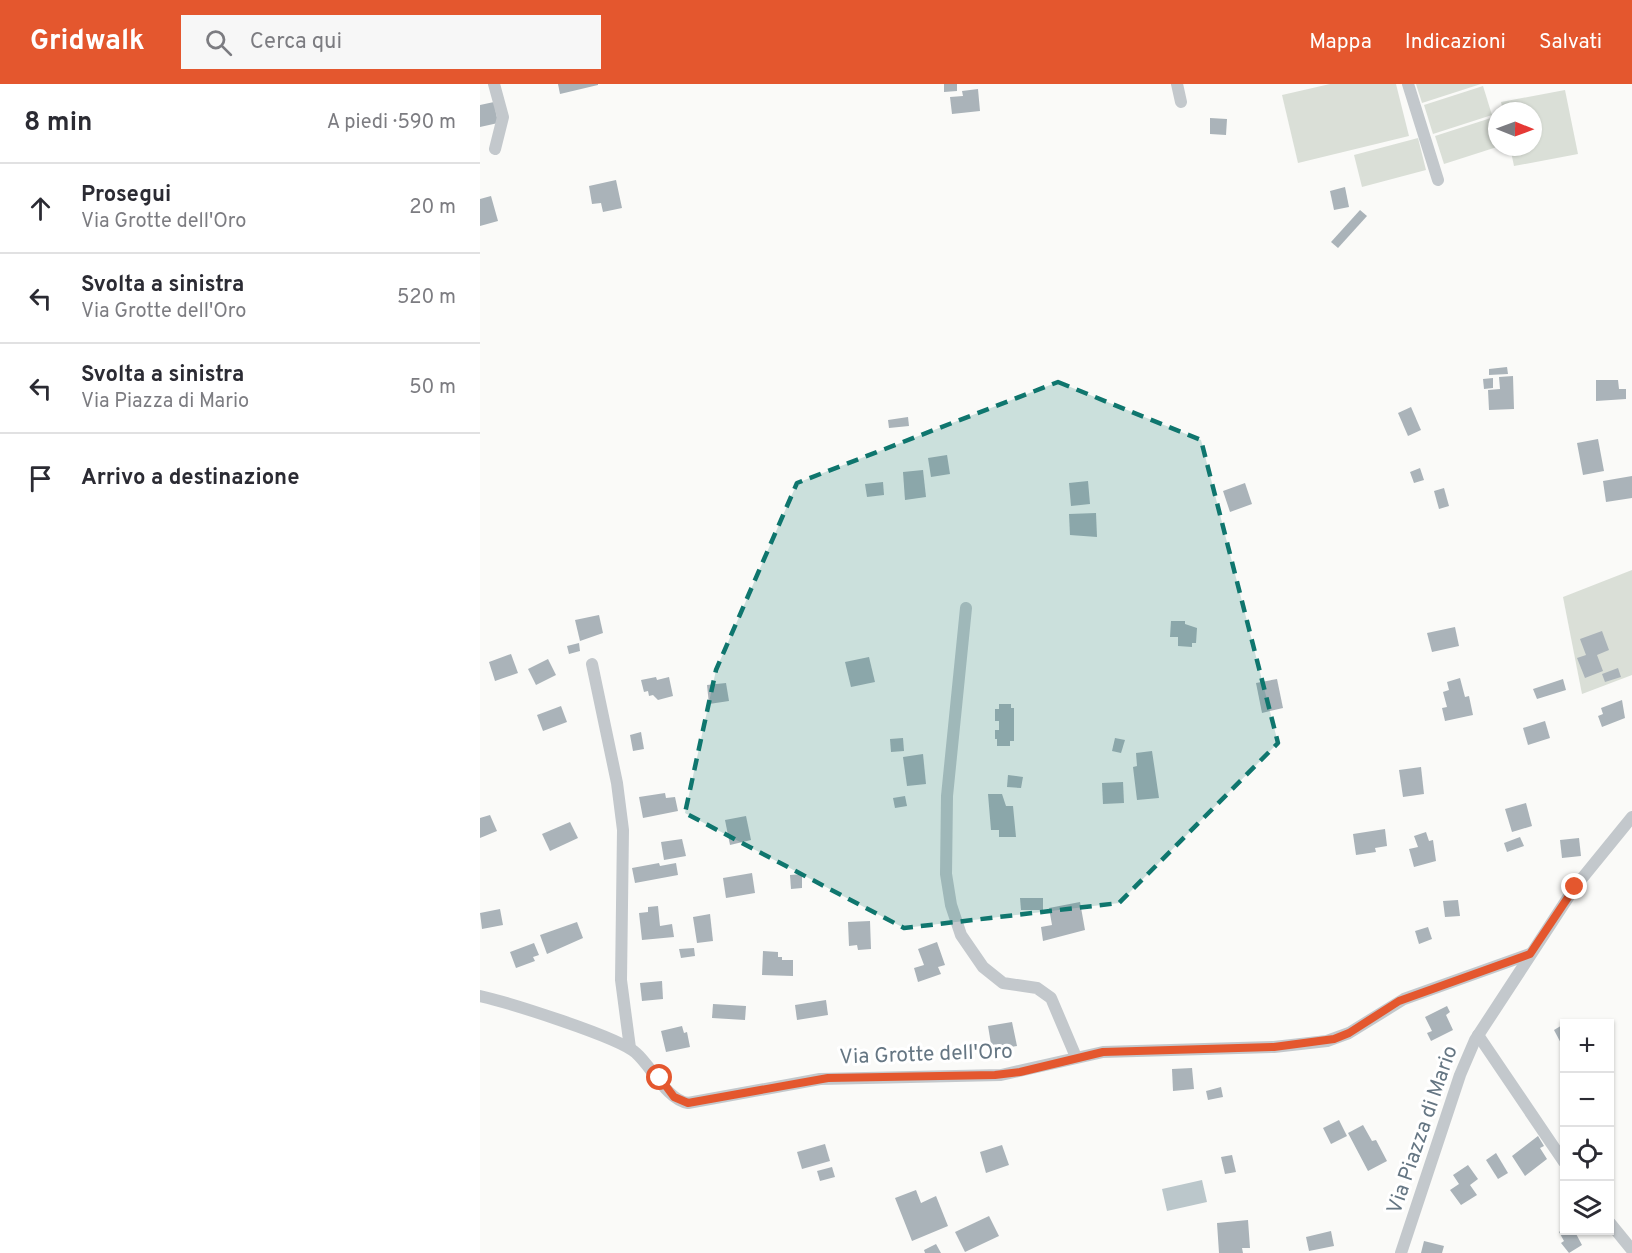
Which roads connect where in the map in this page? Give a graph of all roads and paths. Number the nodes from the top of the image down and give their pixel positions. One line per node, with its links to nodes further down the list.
1 (494, 84): 5 (street)
2 (1177, 84): 4 (street)
3 (1408, 84): 6 (street)
4 (1181, 102)
5 (495, 149)
6 (1438, 180)
7 (966, 608): 14 (street)
8 (592, 664): 13 (street)
9 (1632, 817): 10 (street, Via Piazza di Mario)
10 (1530, 954): 12 (street, Via Piazza di Mario); 14 (street, Via Grotte dell'Oro)
11 (480, 996): 13 (street, Via Grotte dell'Oro)
12 (1478, 1035): 15 (street); 18 (street, Via Piazza di Mario)
13 (630, 1048): 14 (street, Via Grotte dell'Oro)
14 (1076, 1057)
15 (1560, 1156)
16 (1614, 1228): 17 (street)
17 (1632, 1250)
18 (1401, 1253)

